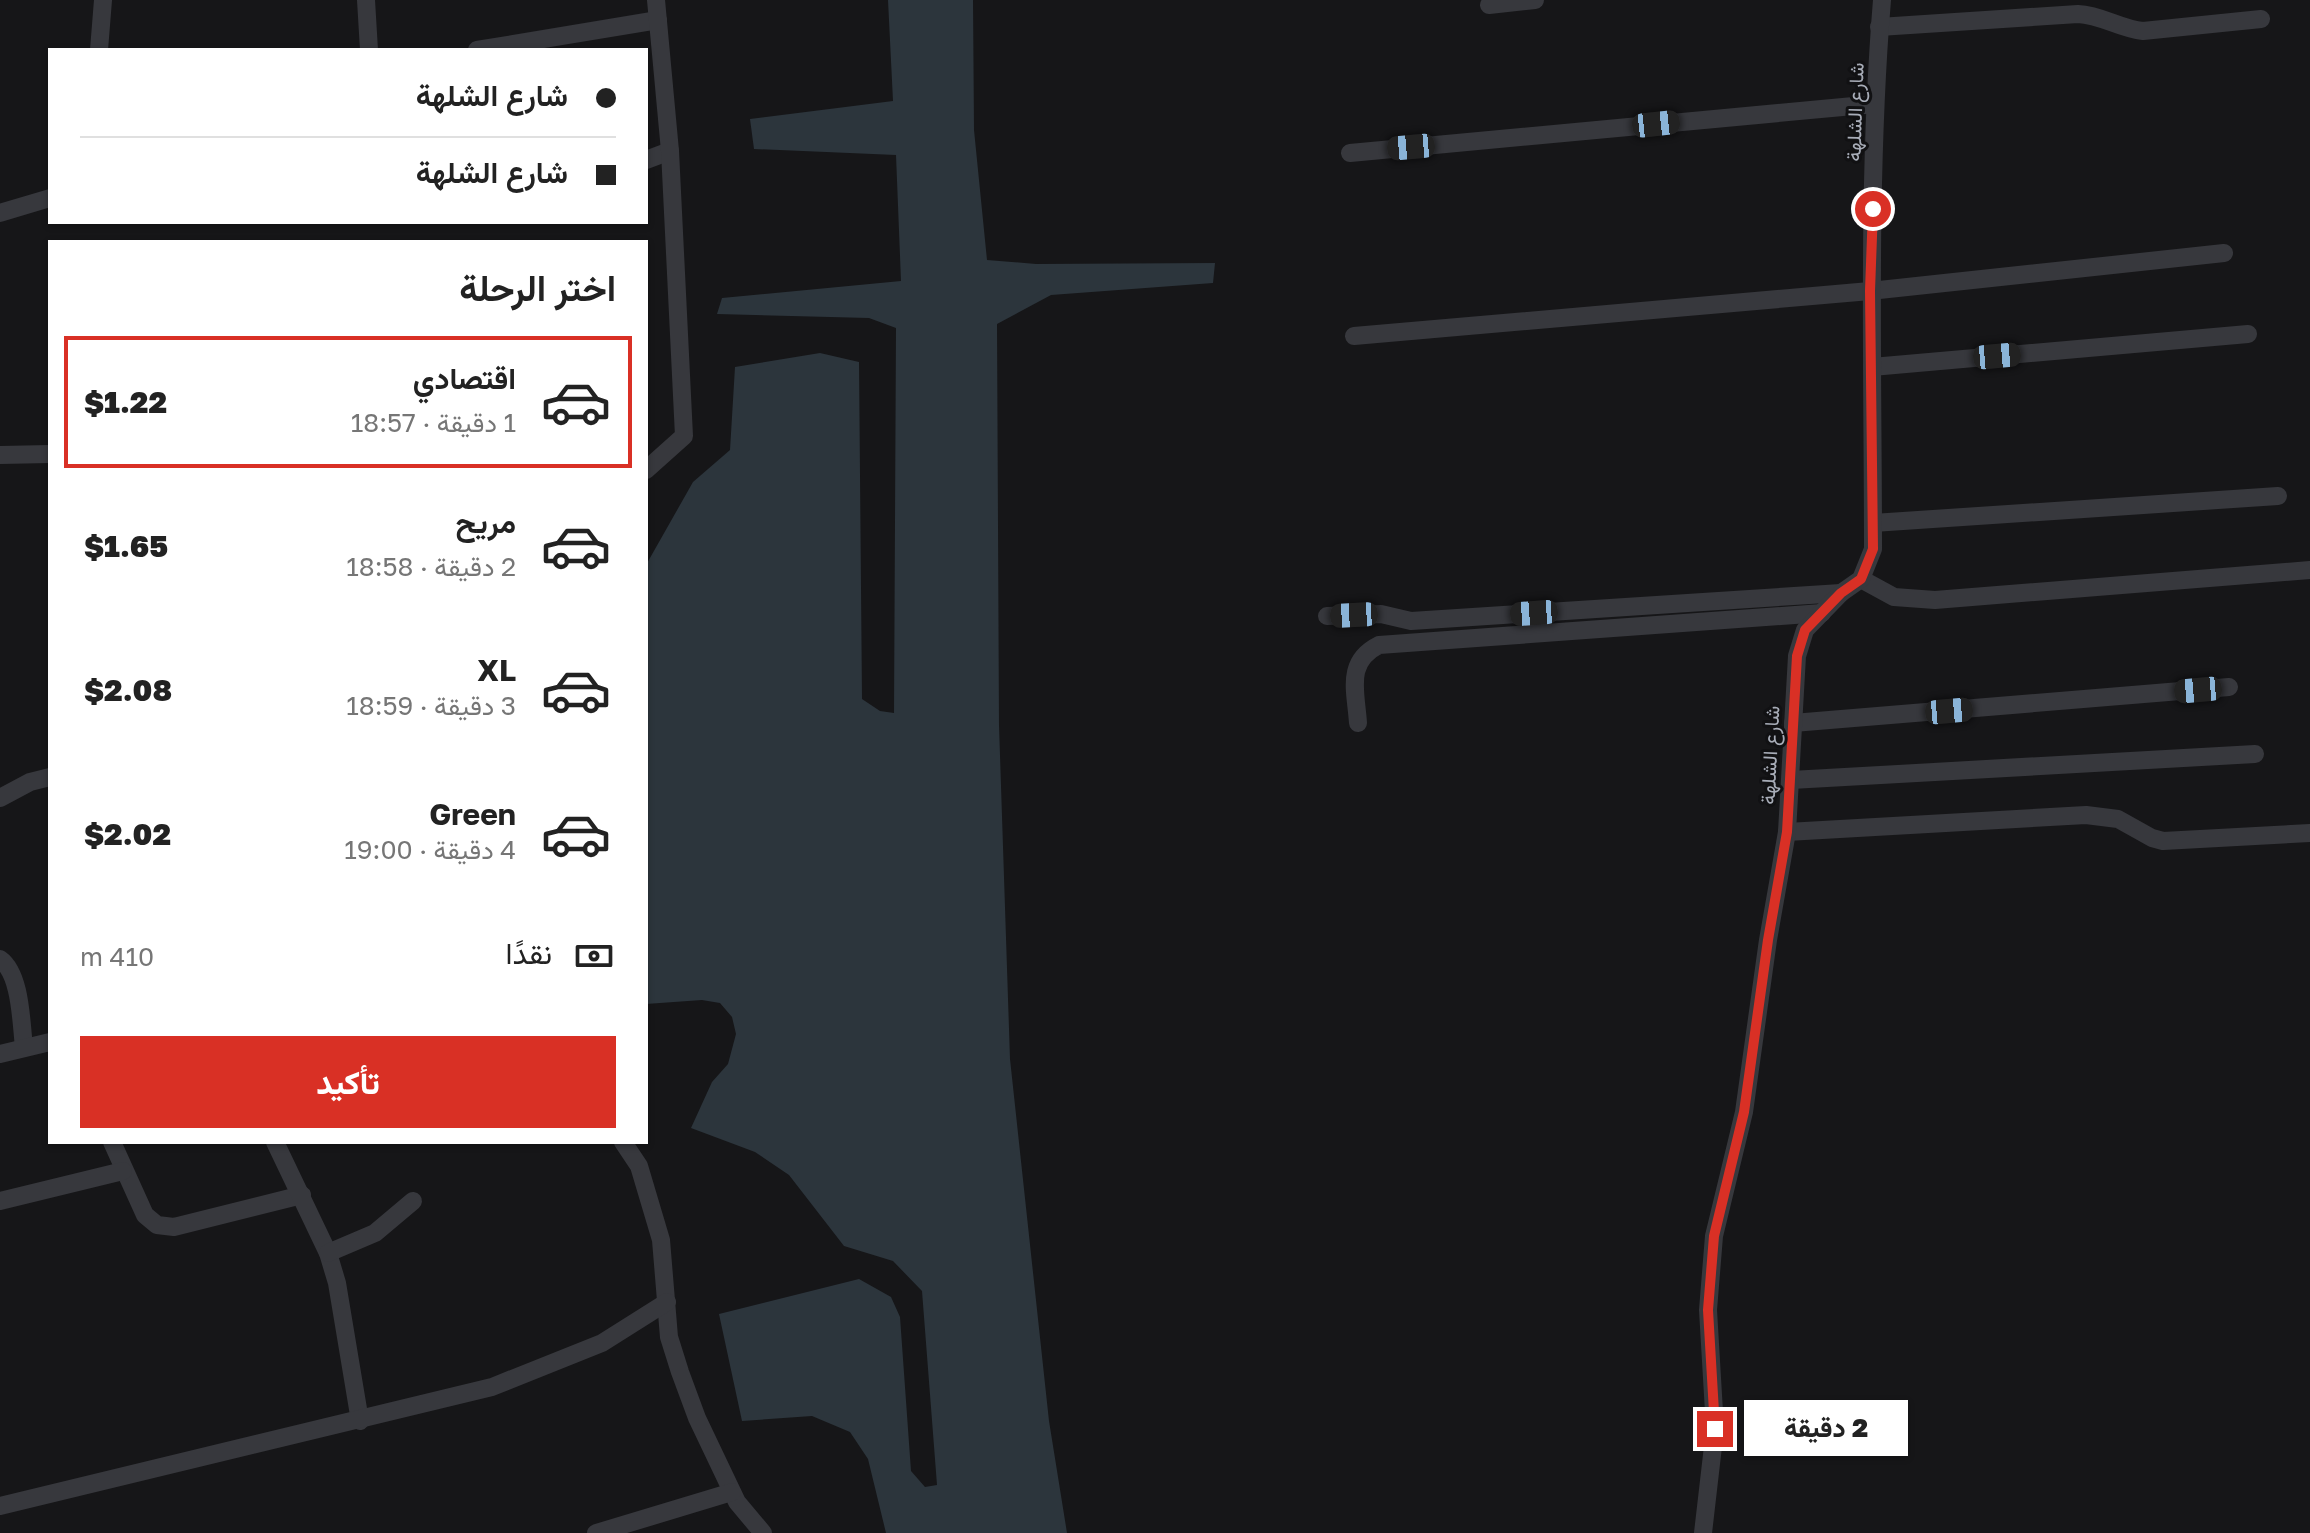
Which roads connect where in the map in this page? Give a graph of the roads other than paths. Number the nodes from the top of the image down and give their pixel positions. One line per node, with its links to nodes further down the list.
1 (103, 0): 10 (street)
2 (366, 0): 11 (street)
3 (656, 0): 8 (street)
4 (1535, 0): 6 (street)
5 (1882, 0): 9 (street, شارع الشلهة)
6 (1489, 5)
7 (2261, 19): 9 (street)
8 (658, 20): 12 (street); 14 (street)
9 (1879, 27): 13 (street, شارع الشلهة)
10 (99, 48)
11 (369, 48)
12 (489, 48)
13 (1875, 104): 15 (street); 20 (street, شارع الشلهة)
14 (670, 151): 16 (street); 26 (street)
15 (1350, 153)
16 (648, 159)
17 (48, 199): 18 (street)
18 (0, 213)
19 (2224, 253): 20 (street)
20 (1870, 291): 22 (street); 23 (street, شارع الشلهة)
21 (2248, 334): 23 (street)
22 (1354, 336)
23 (1872, 367): 28 (street, شارع الشلهة)
24 (48, 454): 25 (street)
25 (0, 455)
26 (648, 468)
27 (2278, 496): 28 (street)
28 (1873, 523): 30 (street, شارع الشلهة)
29 (2310, 570): 30 (street)
30 (1861, 579): 31 (street, شارع الشلهة)
31 (1841, 593): 32 (street, شارع الشلهة); 33 (street)
32 (1822, 613): 35 (street); 36 (street, شارع الشلهة)
33 (1327, 616)
34 (2229, 687): 36 (street)
35 (1358, 723)
36 (1793, 723): 39 (street, شارع الشلهة)
37 (2255, 754): 39 (street)
38 (48, 778): 40 (street)
39 (1791, 780): 41 (street, شارع الشلهة)
40 (0, 798)
41 (1787, 832): 42 (street); 61 (street, شارع الشلهة)
42 (2310, 833)
43 (0, 959): 45 (street)
44 (48, 1042): 45 (street)
45 (24, 1047): 46 (street)
46 (0, 1054)
47 (113, 1144): 50 (street)
48 (276, 1144): 51 (street)
49 (624, 1144): 55 (street)
50 (123, 1171): 51 (street); 52 (street)
51 (302, 1195): 54 (street)
52 (0, 1201)
53 (413, 1201): 54 (street)
54 (328, 1253): 56 (street)
55 (667, 1302): 56 (street); 57 (street)
56 (360, 1421): 58 (street)
57 (732, 1492): 59 (street); 60 (street)
58 (0, 1506)
59 (596, 1533)
60 (763, 1533)
61 (1703, 1533)

